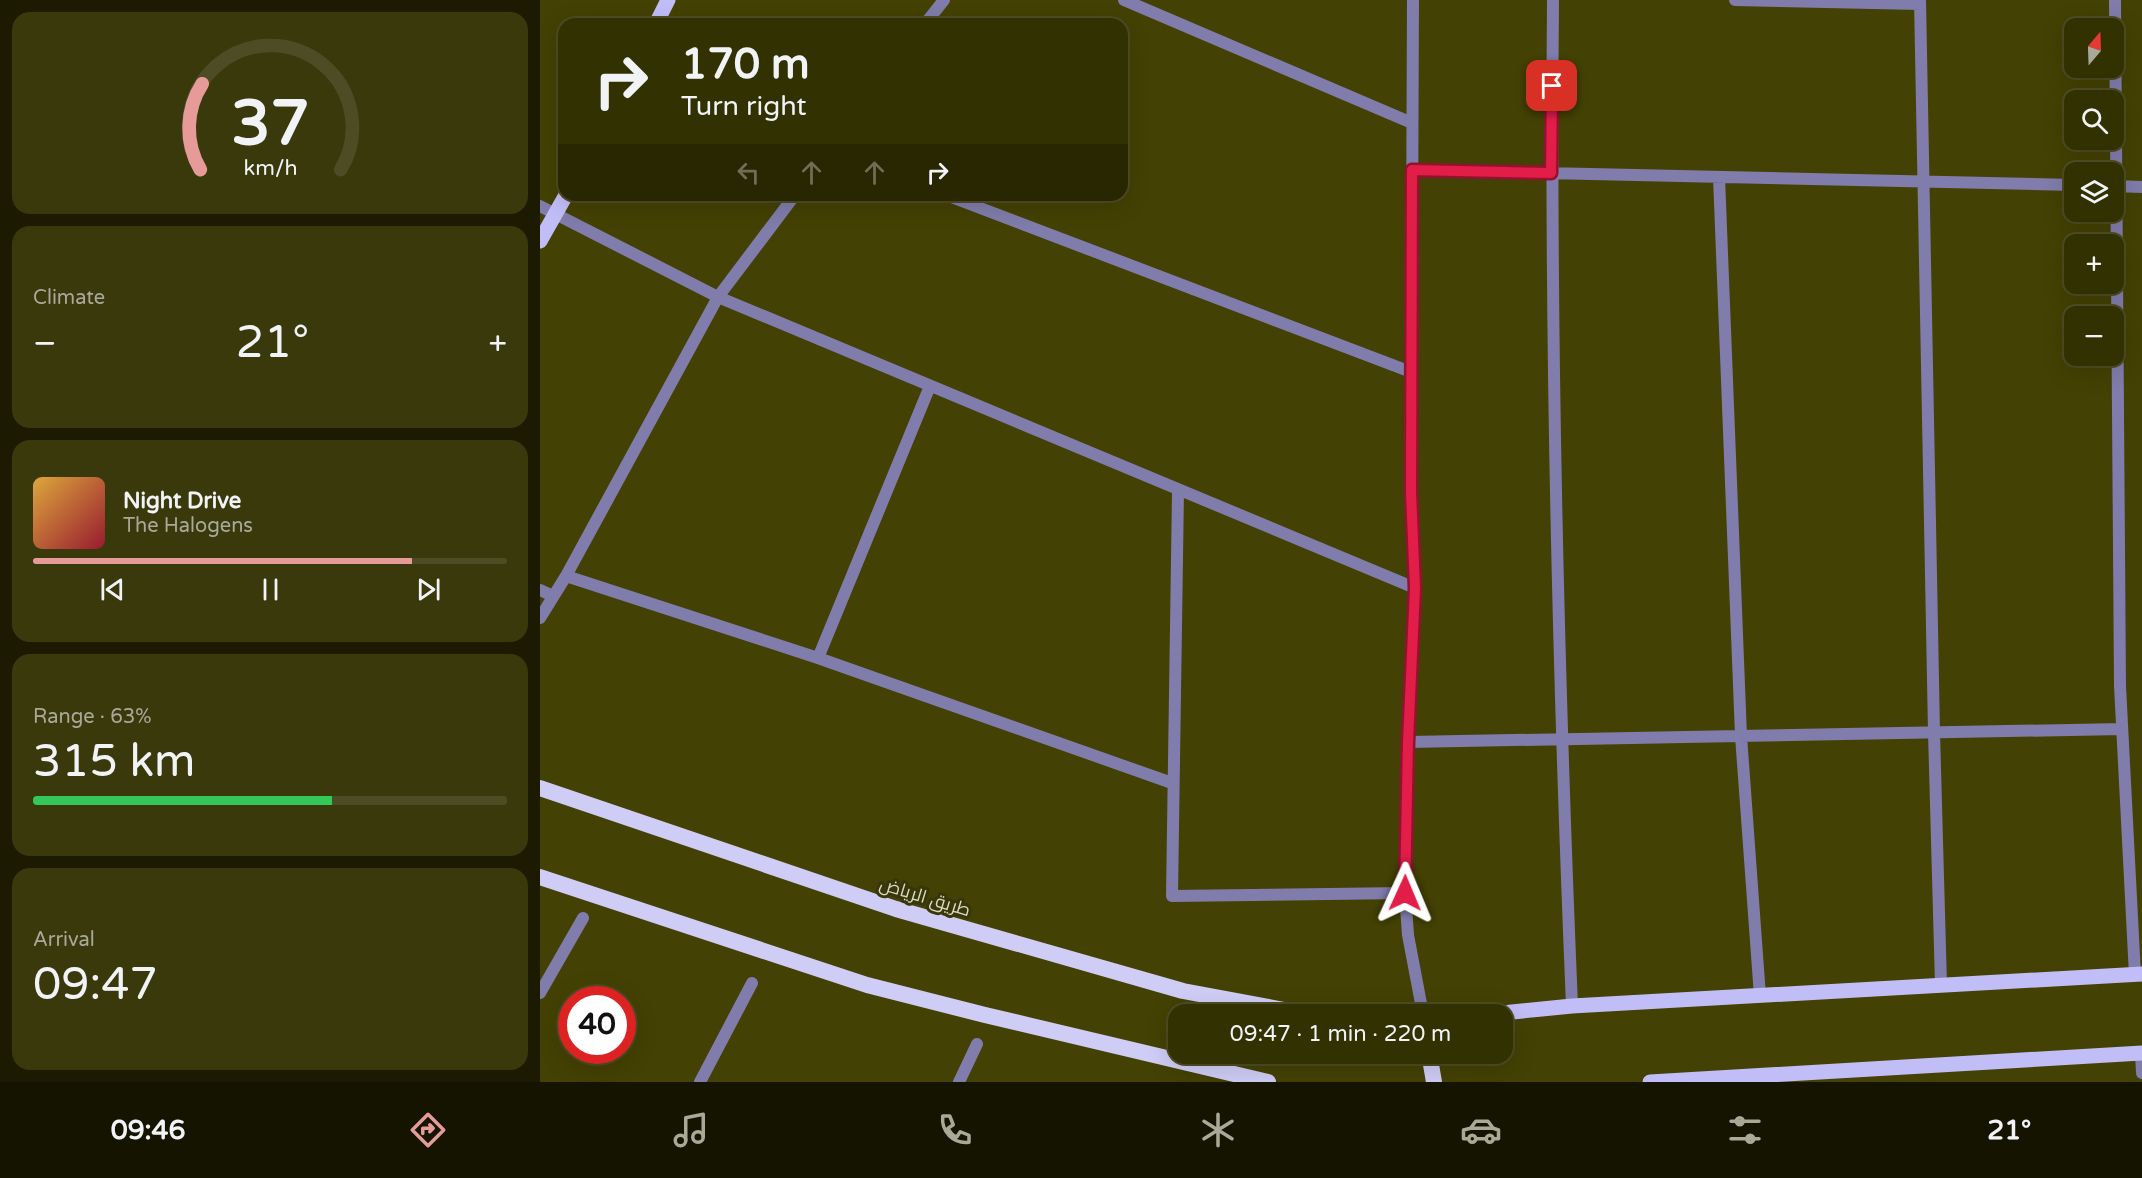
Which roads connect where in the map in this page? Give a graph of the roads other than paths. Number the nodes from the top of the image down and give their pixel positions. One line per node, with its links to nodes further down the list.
1 (669, 0): 9 (main road)
2 (944, 0): 10 (street)
3 (1125, 0): 11 (street)
4 (1413, 0): 11 (street)
5 (1553, 0): 14 (street)
6 (1735, 0): 8 (street)
7 (2115, 0): 12 (street)
8 (1920, 2): 16 (street)
9 (659, 18)
10 (930, 18)
11 (1412, 123): 13 (street)
12 (2115, 162)
13 (1412, 170): 14 (street); 28 (street)
14 (1551, 173): 15 (street); 40 (street)
15 (1719, 177): 16 (street); 39 (street)
16 (1923, 182): 17 (street); 38 (street)
17 (2064, 185)
18 (2124, 186): 19 (street)
19 (2142, 187)
20 (563, 201): 24 (main road)
21 (790, 201): 27 (street)
22 (962, 201): 28 (street)
23 (540, 206): 24 (street)
24 (556, 213): 26 (main road); 27 (street)
25 (2115, 222): 37 (street)
26 (540, 241)
27 (717, 297): 29 (street); 31 (street)
28 (1411, 372): 32 (street)
29 (930, 386): 30 (street); 36 (street)
30 (1178, 491): 32 (street); 42 (street)
31 (566, 576): 34 (street); 36 (street)
32 (1415, 588): 41 (street)
33 (540, 590): 34 (street)
34 (553, 596): 35 (street)
35 (540, 618)
36 (818, 658): 42 (street)
37 (2122, 729): 38 (street); 47 (street)
38 (1934, 732): 39 (street); 49 (street)
39 (1741, 736): 40 (street); 51 (street)
40 (1561, 739): 41 (street); 54 (street)
41 (1408, 742): 45 (street)
42 (1173, 783): 45 (street)
43 (540, 788): 52 (highway, طريق الرياض)
44 (540, 877): 58 (highway)
45 (1405, 893): 53 (street)
46 (583, 918): 50 (street)
47 (2139, 975): 49 (main road)
48 (752, 983): 61 (street)
49 (1941, 985): 51 (main road)
50 (540, 993)
51 (1760, 996): 54 (main road)
52 (1253, 1004)
53 (1421, 1004)
54 (1572, 1006): 55 (main road)
55 (1513, 1012)
56 (977, 1044): 62 (street)
57 (2142, 1053): 60 (street); 66 (main road)
58 (1161, 1057): 63 (highway); 64 (highway)
59 (1432, 1064): 65 (highway)
60 (2142, 1073)
61 (700, 1082)
62 (959, 1082)
63 (1222, 1082)
64 (1268, 1082)
65 (1434, 1082)
66 (1650, 1082)

